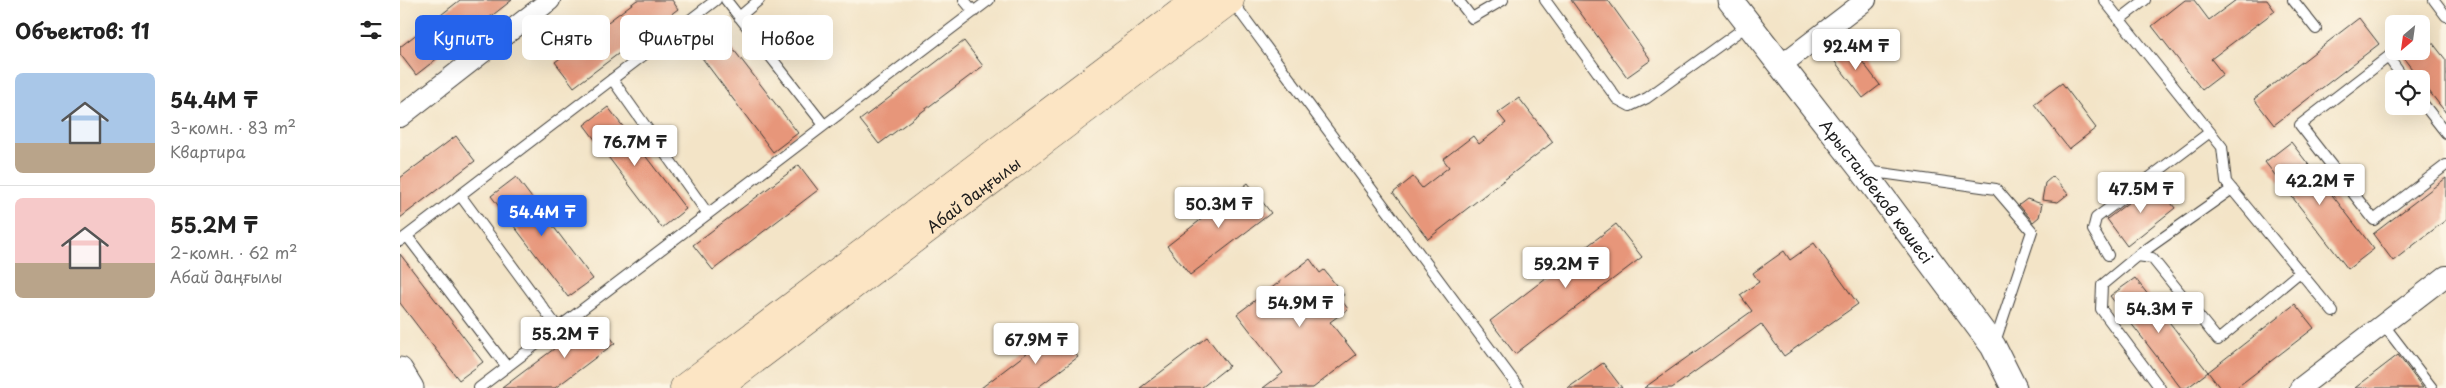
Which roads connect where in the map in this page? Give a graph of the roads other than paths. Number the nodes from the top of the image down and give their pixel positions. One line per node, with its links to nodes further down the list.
1 (550, 0): 28 (street)
2 (716, 0): 26 (lane)
3 (726, 0): 20 (lane)
4 (759, 0): 20 (lane)
5 (964, 0): 18 (lane)
6 (989, 0): 18 (lane)
7 (1197, 0): 50 (main road, Абай даңғылы)
8 (1230, 0): 51 (main road, Абай даңғылы); 52 (lane)
9 (1458, 0): 10 (lane)
10 (1503, 0)
11 (1545, 0): 22 (lane)
12 (1730, 0): 22 (street, Арыстанбеков көшесі)
13 (1866, 0): 24 (street)
14 (2104, 0): 21 (lane)
15 (2145, 0): 21 (lane)
16 (2293, 0): 23 (lane)
17 (2434, 0): 19 (lane)
18 (974, 12): 29 (lane)
19 (2446, 16)
20 (739, 17): 29 (lane)
21 (2119, 20): 30 (lane)
22 (1749, 24): 24 (street, Арыстанбеков көшесі)
23 (2316, 29)
24 (1780, 66): 33 (street, Арыстанбеков көшесі)
25 (2397, 70): 32 (lane)
26 (612, 80): 35 (lane); 36 (lane)
27 (2430, 112): 31 (lane)
28 (400, 117)
29 (824, 125): 36 (lane)
30 (2210, 132): 34 (lane); 38 (lane)
31 (2446, 133)
32 (2446, 165)
33 (1863, 171): 45 (street, Арыстанбеков көшесі); 45 (lane)
34 (2232, 189): 39 (lane); 40 (lane)
35 (460, 195): 37 (lane); 44 (lane)
36 (708, 214): 44 (lane)
37 (404, 238): 46 (lane)
38 (2108, 255)
39 (2136, 256): 40 (lane); 54 (lane)
40 (2300, 272): 42 (lane)
41 (2446, 276): 43 (street)
42 (2333, 312)
43 (2383, 324): 55 (street); 56 (lane)
44 (558, 328): 46 (lane)
45 (1993, 346): 53 (street, Арыстанбеков көшесі)
46 (507, 367): 49 (lane)
47 (400, 370): 48 (street)
48 (412, 388)
49 (479, 388)
50 (684, 388)
51 (717, 388)
52 (1519, 388)
53 (2014, 388)
54 (2160, 388)
55 (2300, 388)
56 (2432, 388)

